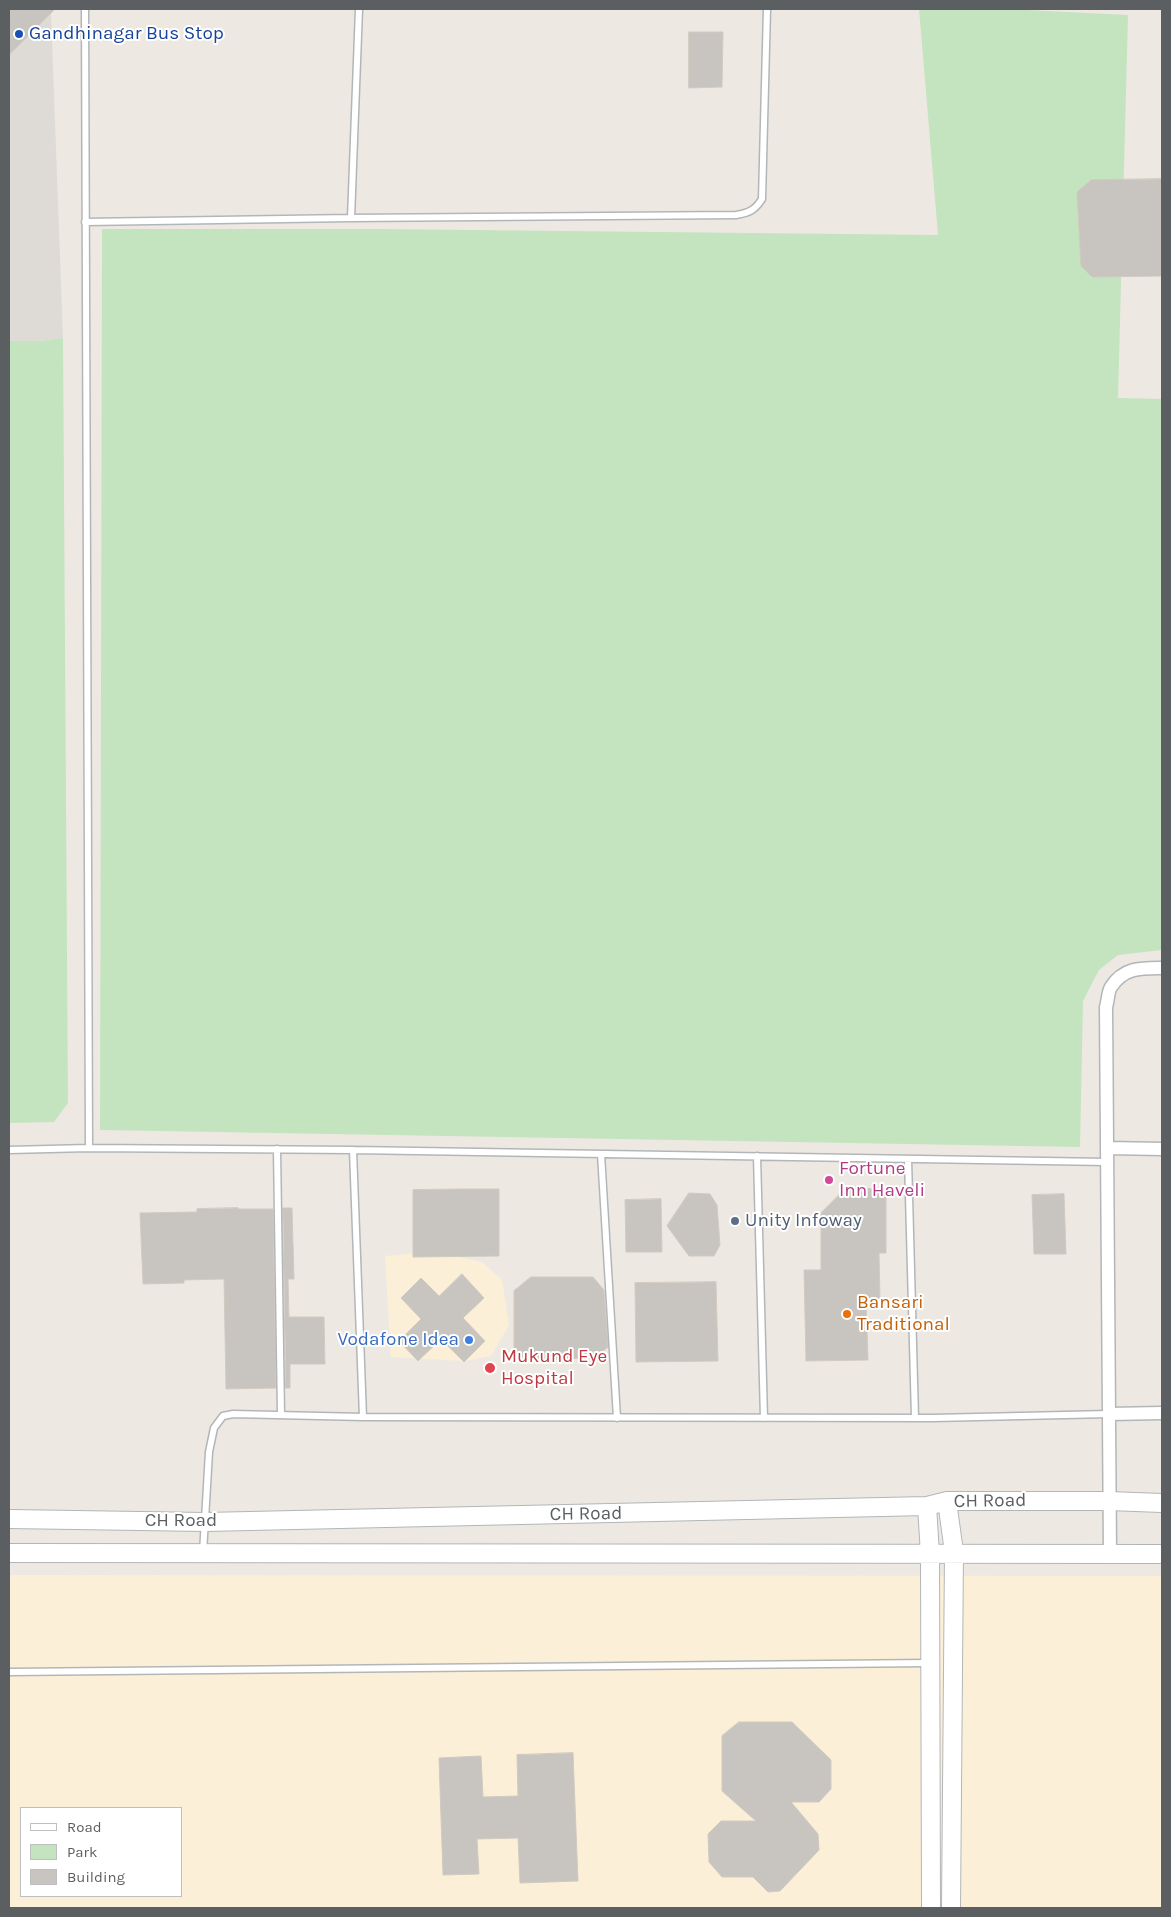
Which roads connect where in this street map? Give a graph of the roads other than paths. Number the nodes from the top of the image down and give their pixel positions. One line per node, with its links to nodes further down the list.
1 (85, 9): 5 (lane)
2 (359, 9): 4 (lane)
3 (767, 9): 4 (lane)
4 (350, 218): 5 (lane)
5 (85, 222): 7 (lane)
6 (1162, 968): 8 (street)
7 (89, 1148): 10 (lane); 11 (lane)
8 (1107, 1148): 9 (street); 16 (street)
9 (1162, 1148)
10 (277, 1149): 12 (lane); 19 (lane)
11 (9, 1150)
12 (353, 1150): 13 (lane); 20 (lane)
13 (601, 1154): 14 (lane); 21 (lane)
14 (757, 1156): 15 (lane); 22 (lane)
15 (908, 1159): 16 (lane); 23 (lane)
16 (1107, 1162): 18 (street)
17 (1162, 1412): 18 (street)
18 (1109, 1414): 23 (lane); 25 (street)
19 (280, 1415): 20 (lane); 29 (lane)
20 (364, 1417): 21 (lane)
21 (618, 1418): 22 (lane)
22 (764, 1418): 23 (lane)
23 (915, 1418)
24 (947, 1500): 25 (street, CH Road); 27 (street, CH Road); 30 (street)
25 (1110, 1501): 26 (street, CH Road); 34 (street)
26 (1162, 1502)
27 (928, 1506): 29 (street, CH Road); 33 (street)
28 (9, 1519): 29 (street, CH Road)
29 (205, 1522): 32 (lane)
30 (954, 1552): 33 (street, CH Road); 34 (street, CH Road); 39 (street)
31 (9, 1554): 32 (street, CH Road)
32 (203, 1554): 33 (street, CH Road)
33 (930, 1554): 36 (street)
34 (1110, 1554): 35 (street, CH Road)
35 (1162, 1554)
36 (931, 1663): 37 (lane); 38 (street)
37 (9, 1672)
38 (931, 1908)
39 (950, 1908)

